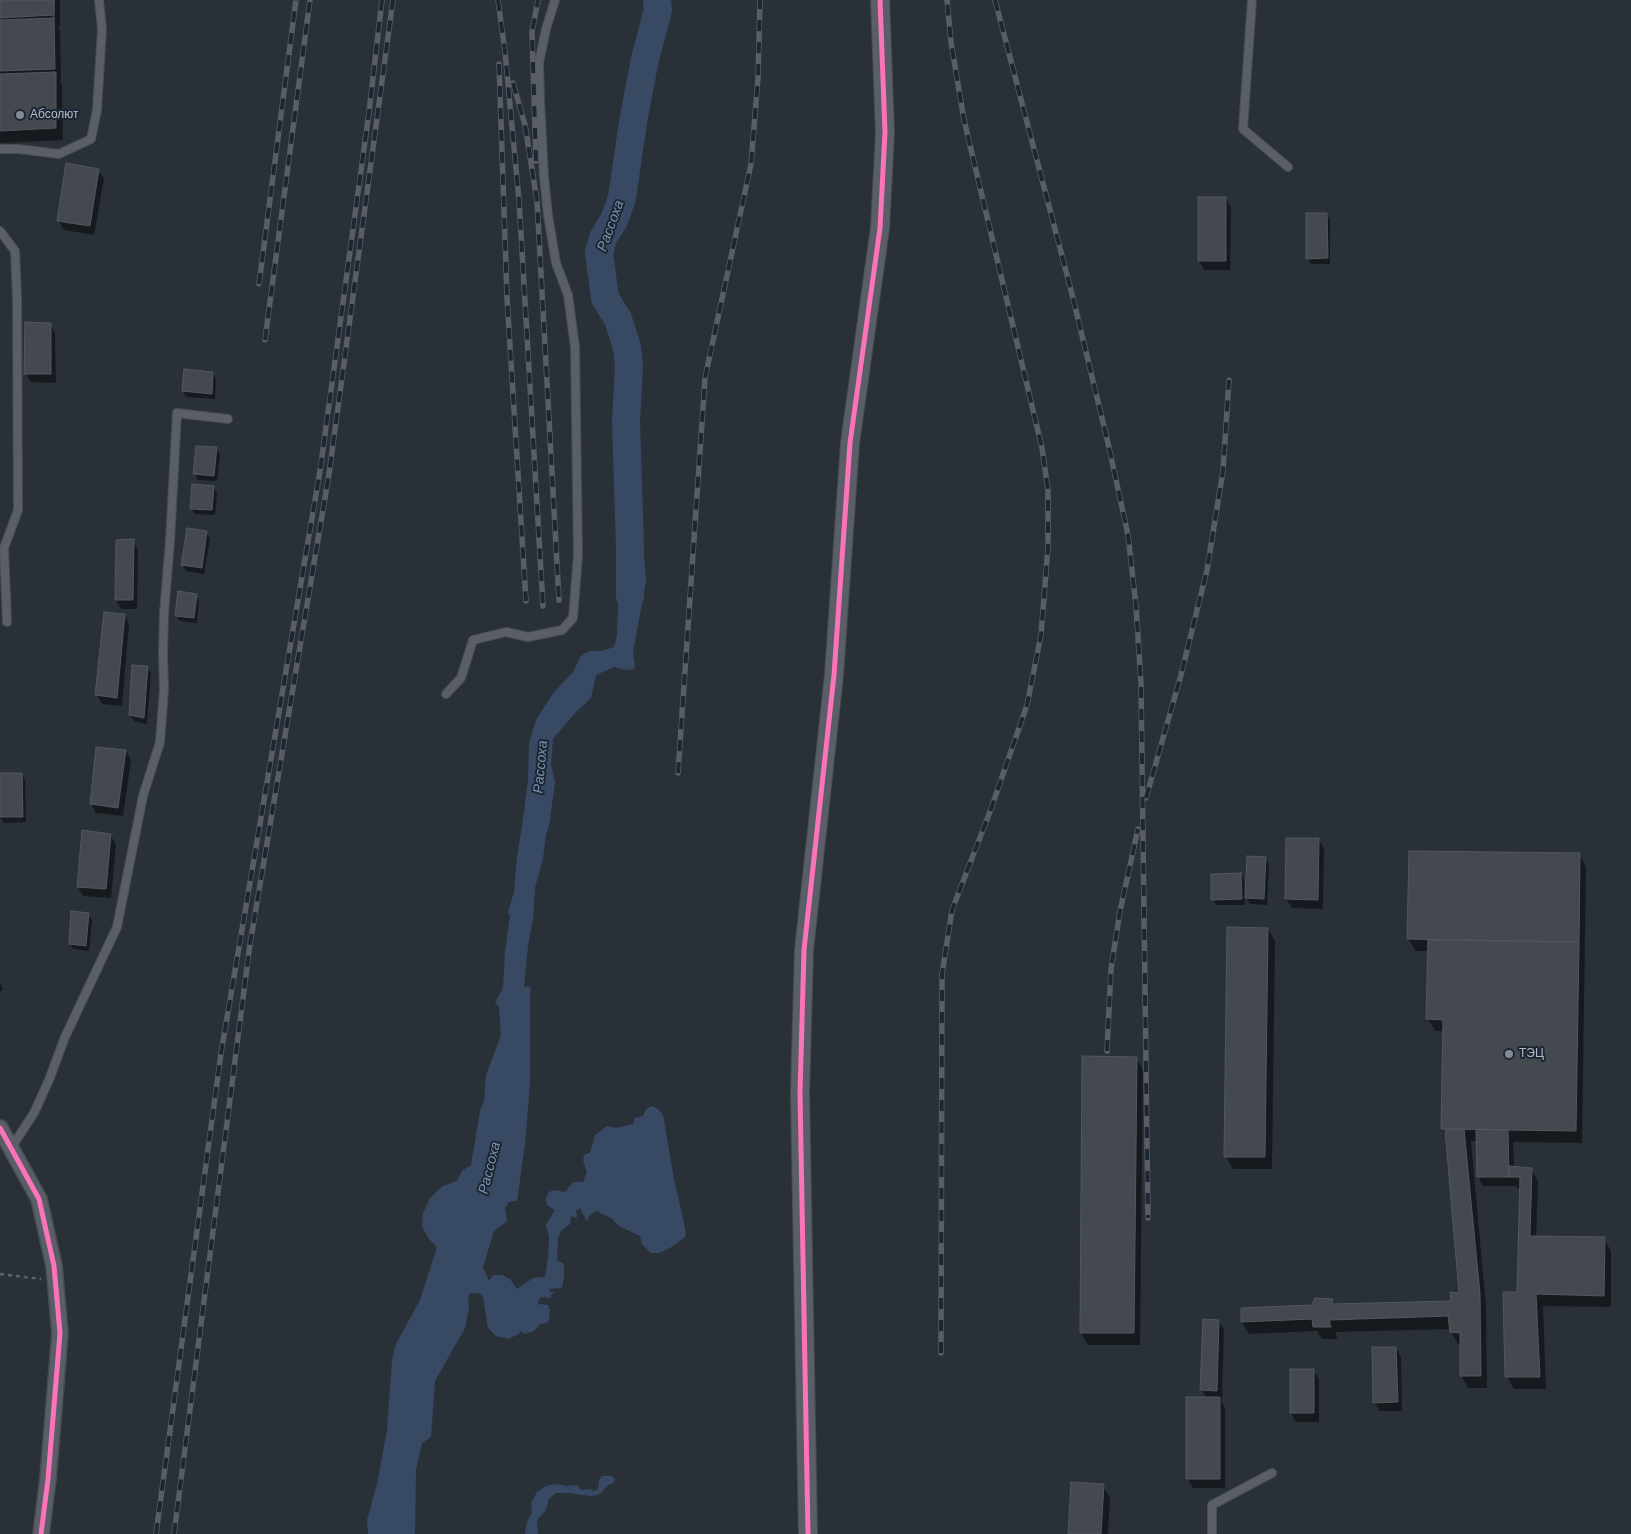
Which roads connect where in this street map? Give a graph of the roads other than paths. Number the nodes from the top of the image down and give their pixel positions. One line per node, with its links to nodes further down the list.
1 (99, 0): 5 (lane)
2 (555, 0): 10 (lane)
3 (880, 0): 15 (street)
4 (1252, 0): 6 (lane)
5 (0, 148)
6 (1288, 167)
7 (0, 231): 9 (lane)
8 (228, 419): 12 (lane)
9 (7, 622)
10 (446, 694)
11 (0, 1128): 12 (street)
12 (11, 1148): 14 (street)
13 (1272, 1473): 16 (lane)
14 (42, 1534)
15 (808, 1534)
16 (1212, 1534)

